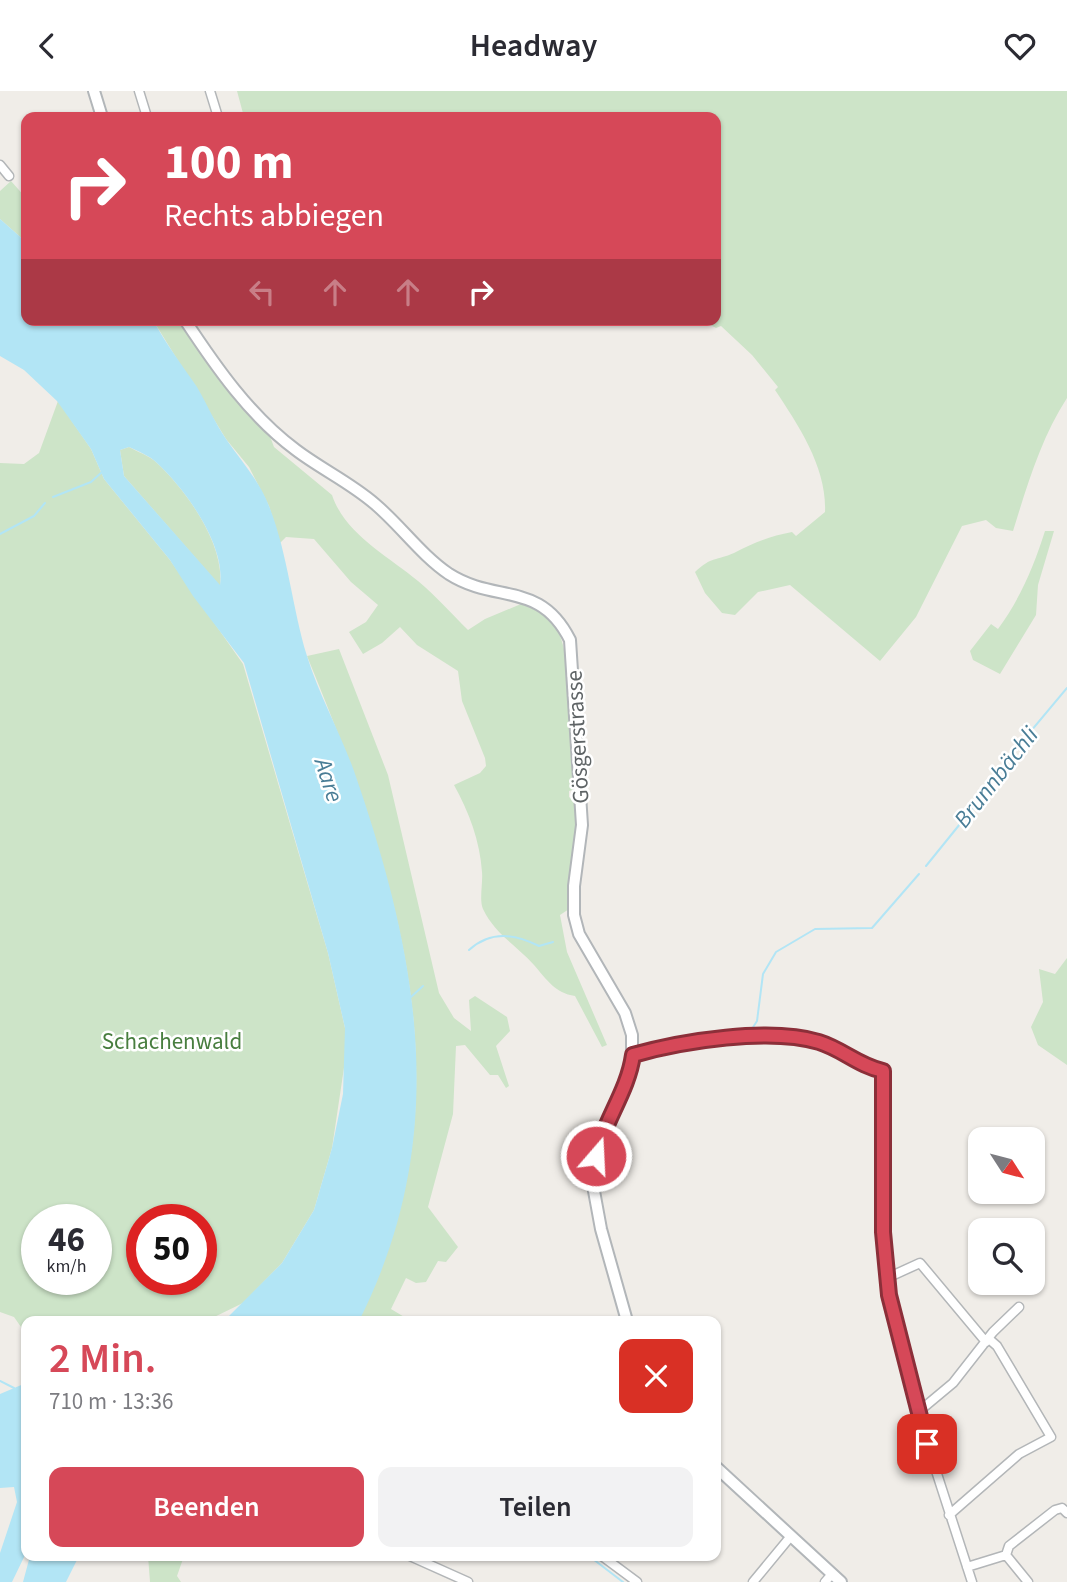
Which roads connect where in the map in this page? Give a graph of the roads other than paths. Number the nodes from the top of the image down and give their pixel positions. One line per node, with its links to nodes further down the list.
1 (94, 91): 4 (main road)
2 (139, 91): 5 (street)
3 (210, 91): 6 (street)
4 (100, 112)
5 (145, 112)
6 (216, 112)
7 (0, 165): 8 (street)
8 (9, 176)
9 (190, 326): 10 (main road, Gösgerstrasse)
10 (633, 1055): 11 (street); 13 (main road, Gösgerstrasse)
11 (887, 1278): 14 (street); 15 (street)
12 (1019, 1307): 14 (street)
13 (626, 1316)
14 (987, 1340): 15 (street); 18 (street)
15 (917, 1413): 18 (street)
16 (721, 1472): 19 (main road)
17 (1067, 1513): 20 (street)
18 (949, 1515): 23 (street)
19 (791, 1536): 24 (main road); 27 (street)
20 (1006, 1555): 23 (street); 30 (street)
21 (421, 1561): 25 (street)
22 (609, 1561): 26 (street)
23 (967, 1567): 29 (street)
24 (828, 1578): 28 (main road)
25 (468, 1582)
26 (637, 1582)
27 (753, 1582)
28 (841, 1582)
29 (972, 1582)
30 (1028, 1582)

